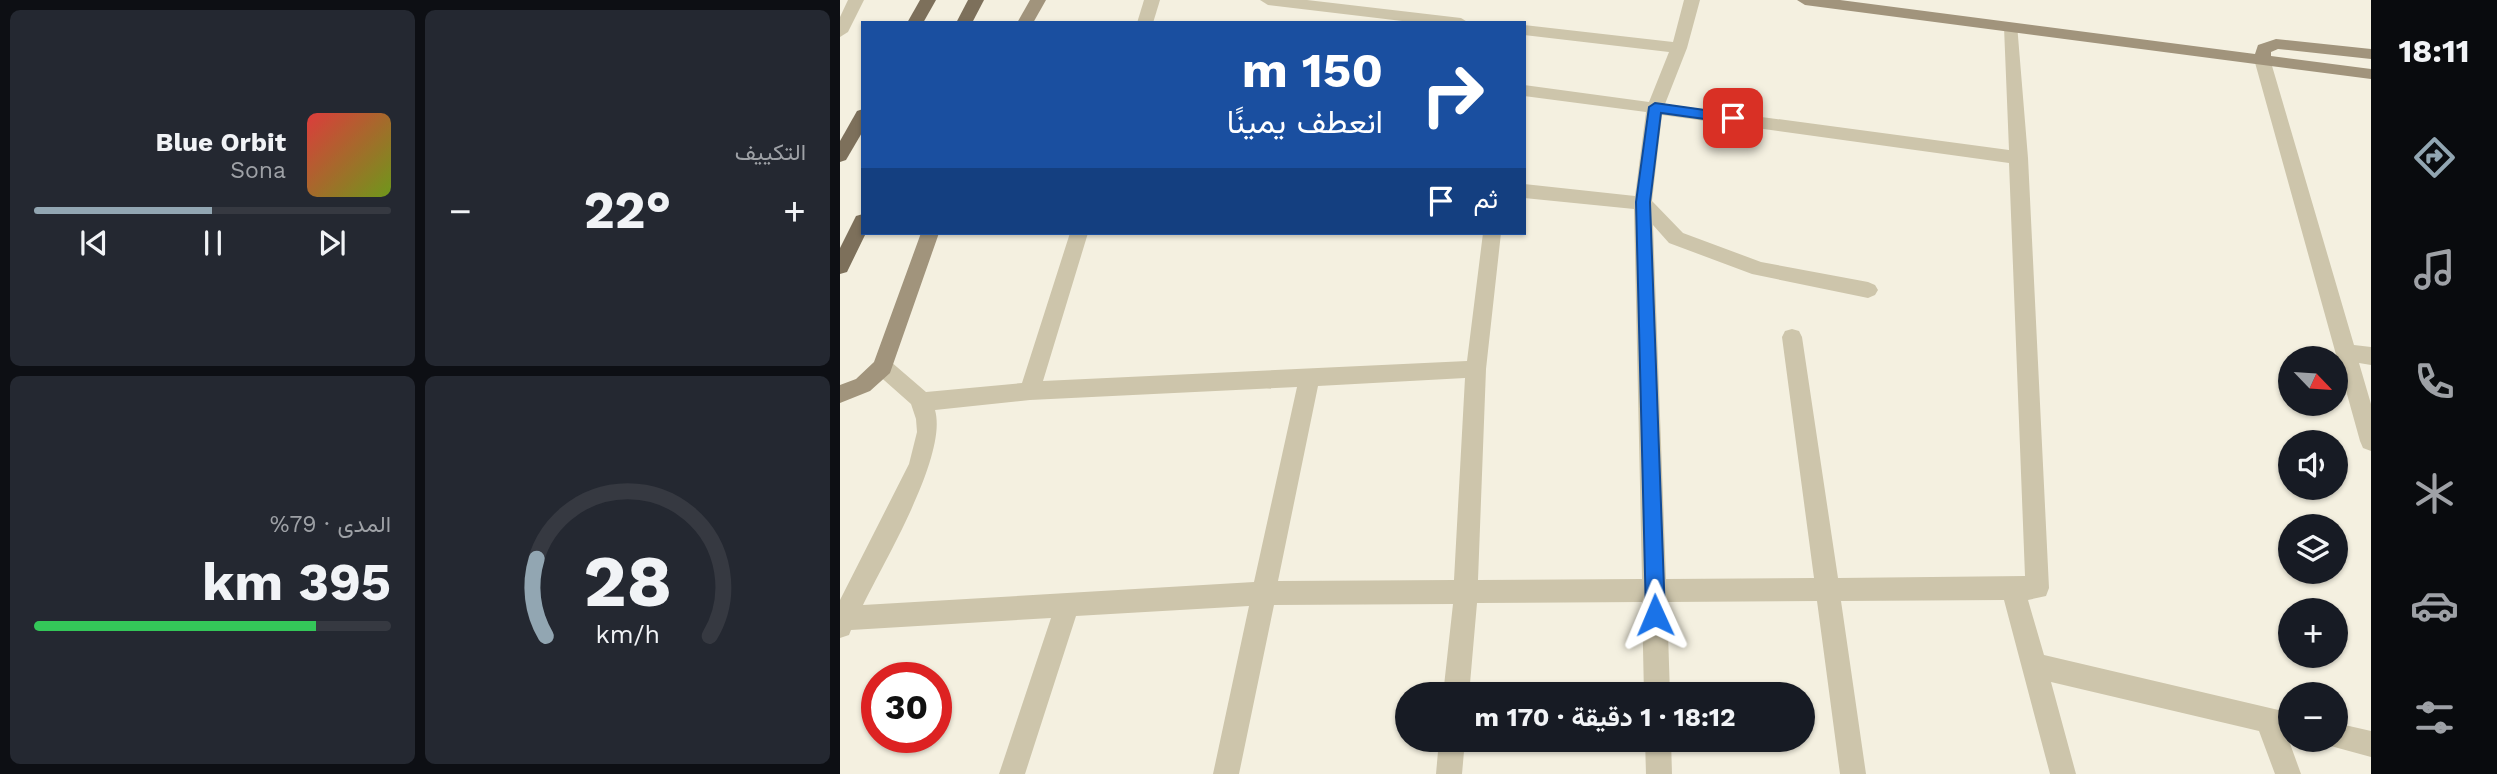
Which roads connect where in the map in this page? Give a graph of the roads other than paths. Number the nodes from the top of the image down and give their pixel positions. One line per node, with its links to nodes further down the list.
1 (856, 0): 9 (street)
2 (928, 0): 10 (main road)
3 (976, 0): 11 (main road)
4 (1038, 0): 12 (street)
5 (1152, 0): 13 (street)
6 (1268, 0): 14 (street)
7 (1692, 0): 18 (street)
8 (1804, 0): 15 (street)
9 (844, 15): 17 (street)
10 (916, 21)
11 (965, 21)
12 (1027, 21)
13 (1146, 21)
14 (1444, 21)
15 (2012, 27): 20 (street); 26 (street)
16 (1526, 30): 18 (street)
17 (840, 32)
18 (1679, 48): 23 (street)
19 (2371, 54): 20 (street)
20 (2262, 59): 21 (street); 36 (street)
21 (2371, 74)
22 (1526, 90): 23 (street)
23 (1655, 107): 26 (street); 28 (street)
24 (861, 119): 25 (main road)
25 (840, 156)
26 (2019, 159): 48 (street)
27 (1526, 191): 28 (street)
28 (1643, 202): 34 (street); 49 (street)
29 (861, 225): 33 (main road)
30 (929, 235): 40 (street)
31 (1078, 235): 43 (street)
32 (1492, 235): 41 (street)
33 (840, 267)
34 (1868, 290)
35 (1793, 337): 47 (street)
36 (2343, 346)
37 (2348, 352): 38 (street)
38 (2371, 356)
39 (2348, 362): 46 (street)
40 (884, 367): 44 (street); 45 (street)
41 (1476, 369): 42 (street); 50 (street)
42 (1309, 378): 43 (street); 51 (street)
43 (1030, 391): 45 (street)
44 (840, 394)
45 (922, 402): 53 (street)
46 (2371, 440)
47 (1826, 588): 48 (street); 49 (street); 67 (street)
48 (2013, 588): 54 (street)
49 (1655, 589): 50 (street); 56 (street)
50 (1465, 590): 51 (street); 55 (street)
51 (1266, 593): 52 (street); 64 (street)
52 (1066, 605): 53 (street); 63 (street)
53 (842, 622)
54 (2033, 665): 57 (street); 68 (street)
55 (1457, 682)
56 (1657, 682)
57 (2278, 723)
58 (2348, 739): 59 (street)
59 (2371, 744)
60 (1451, 752): 65 (street)
61 (1658, 752): 66 (street)
62 (2284, 752): 69 (street)
63 (1012, 774)
64 (1226, 774)
65 (1449, 774)
66 (1659, 774)
67 (1853, 774)
68 (2063, 774)
69 (2288, 774)

